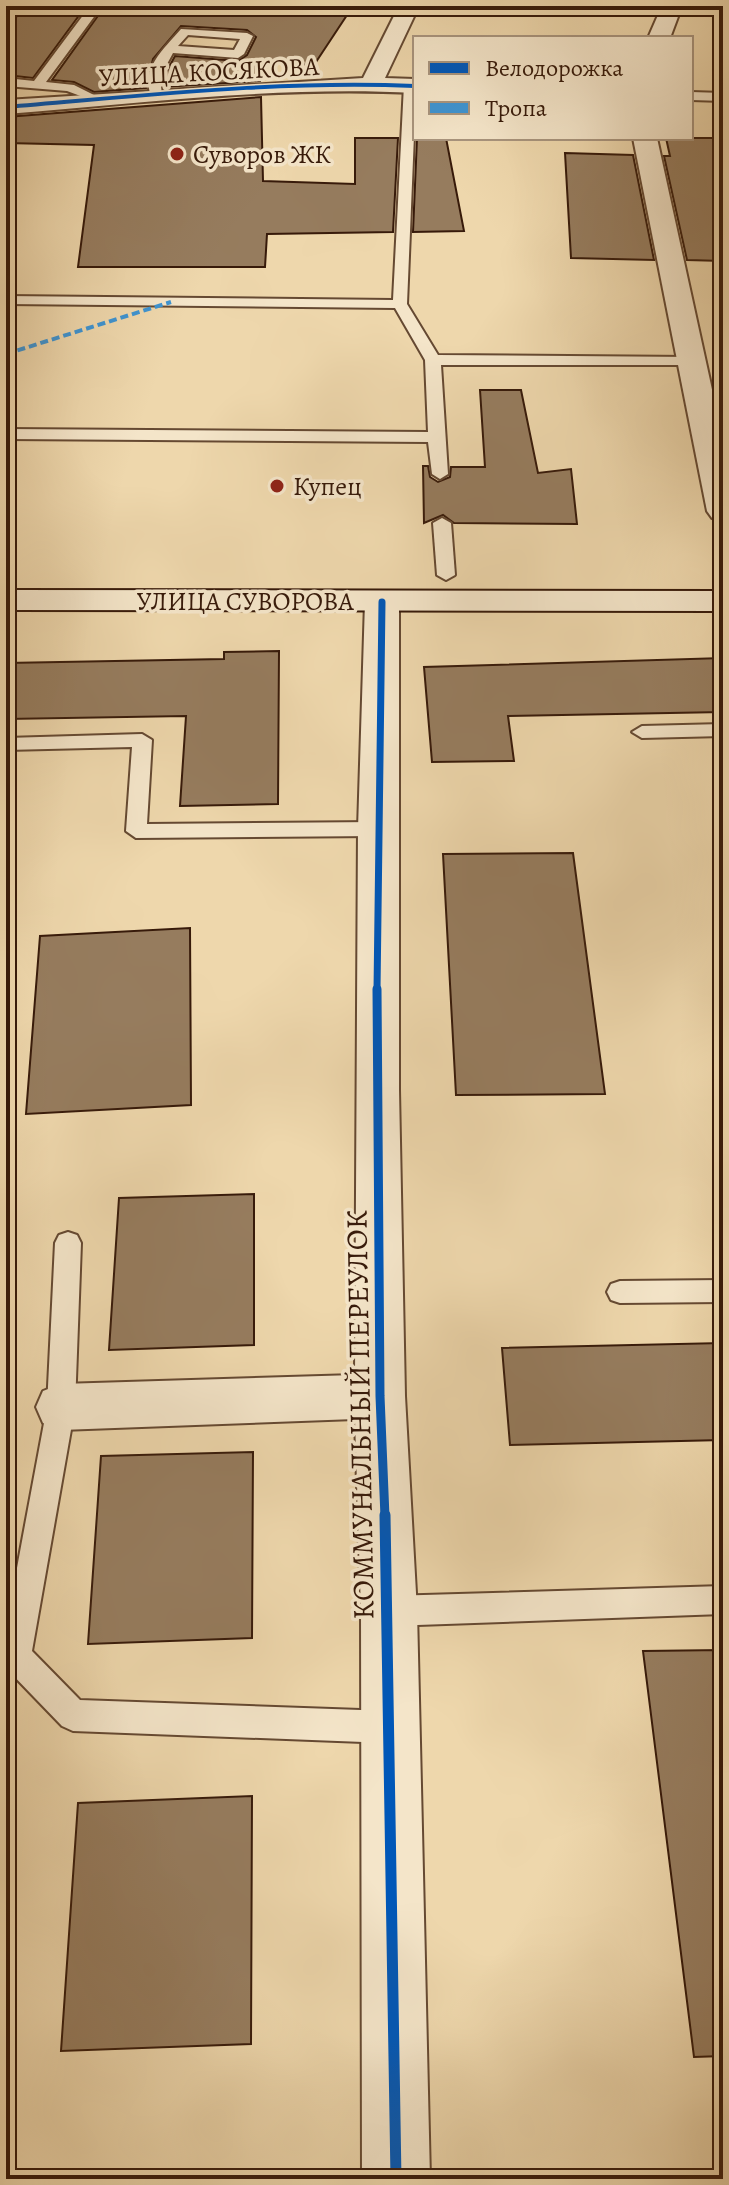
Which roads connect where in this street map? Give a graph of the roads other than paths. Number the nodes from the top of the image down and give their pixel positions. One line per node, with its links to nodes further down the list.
1 (96, 6): 8 (lane)
2 (409, 6): 7 (street)
3 (672, 6): 4 (street)
4 (660, 36)
5 (171, 49): 5 (lane); 10 (lane)
6 (6, 82): 8 (lane)
7 (371, 84): 9 (street, УЛИЦА КОСЯКОВА); 10 (street, УЛИЦА КОСЯКОВА)
8 (39, 85): 13 (lane)
9 (412, 86): 17 (lane)
10 (156, 95): 13 (street, УЛИЦА КОСЯКОВА)
11 (693, 96): 12 (lane)
12 (723, 97)
13 (90, 98): 14 (street, УЛИЦА КОСЯКОВА)
14 (6, 107)
15 (645, 140): 19 (street)
16 (6, 300): 17 (lane)
17 (400, 304): 18 (lane)
18 (433, 360): 19 (lane); 21 (lane)
19 (691, 362): 22 (street)
20 (6, 434): 21 (lane)
21 (436, 437): 23 (lane)
22 (716, 442): 24 (street)
23 (440, 474)
24 (723, 511)
25 (442, 523): 28 (lane)
26 (723, 573): 28 (street, УЛИЦА СУВОРОВА)
27 (6, 575): 28 (street, УЛИЦА СУВОРОВА)
28 (446, 575)
29 (6, 600): 31 (street, УЛИЦА СУВОРОВА)
30 (723, 601): 31 (street, УЛИЦА СУВОРОВА)
31 (382, 602): 35 (street, КОММУНАЛЬНЫЙ ПЕРЕУЛОК)
32 (723, 730): 33 (lane)
33 (642, 732)
34 (6, 744): 35 (lane)
35 (377, 829): 39 (street, КОММУНАЛЬНЫЙ ПЕРЕУЛОК)
36 (68, 1243): 40 (lane)
37 (723, 1291): 38 (lane)
38 (620, 1292)
39 (380, 1396): 40 (street); 42 (street, КОММУНАЛЬНЫЙ ПЕРЕУЛОК)
40 (61, 1407): 43 (lane)
41 (723, 1600): 42 (lane)
42 (389, 1611): 43 (street, КОММУНАЛЬНЫЙ ПЕРЕУЛОК)
43 (389, 1727): 44 (street, КОММУНАЛЬНЫЙ ПЕРЕУЛОК)
44 (396, 2179)

